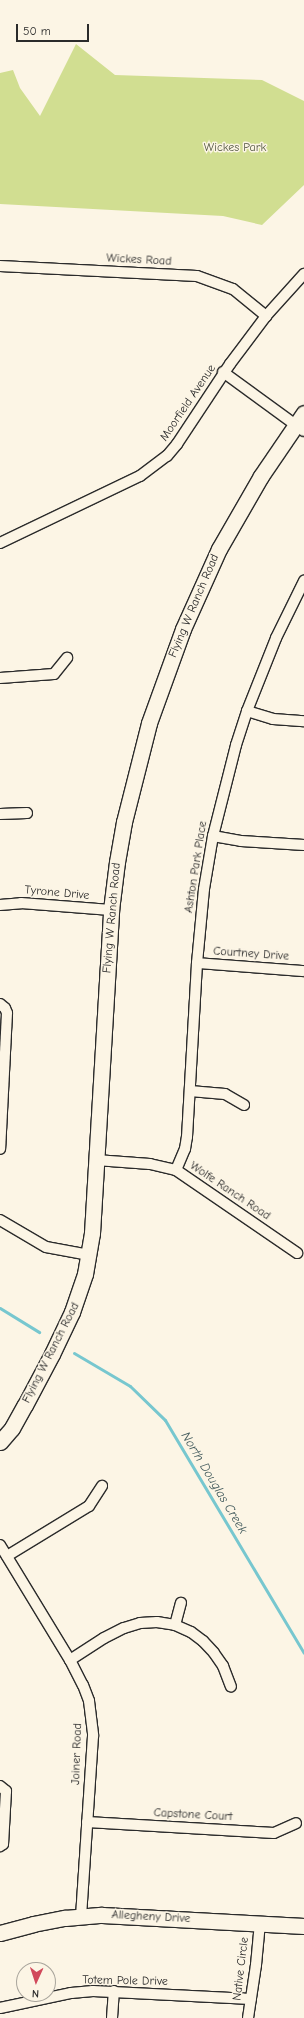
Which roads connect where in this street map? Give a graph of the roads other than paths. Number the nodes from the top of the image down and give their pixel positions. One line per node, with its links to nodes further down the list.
1 (0, 266): 3 (street, Wickes Road)
2 (304, 274): 3 (street, Moorfield Avenue)
3 (266, 316): 4 (street, Moorfield Avenue)
4 (223, 372): 5 (street); 6 (street, Moorfield Avenue)
5 (301, 423): 17 (street, Flying W Ranch Road)
6 (0, 542)
7 (304, 581): 10 (street, Ashton Park Place)
8 (67, 658): 9 (street)
9 (0, 678)
10 (248, 711): 11 (street); 14 (street, Ashton Park Place)
11 (304, 721)
12 (27, 813): 13 (street)
13 (0, 814)
14 (213, 836): 15 (street); 18 (street, Ashton Park Place)
15 (304, 845)
16 (0, 905): 17 (street, Tyrone Drive)
17 (111, 910): 24 (street, Flying W Ranch Road)
18 (197, 963): 19 (street, Courtney Drive); 21 (street, Ashton Park Place)
19 (304, 971)
20 (0, 1004): 23 (street)
21 (190, 1091): 22 (street); 25 (street, Ashton Park Place)
22 (244, 1105)
23 (0, 1149)
24 (96, 1160): 25 (street, Wolfe Ranch Road); 28 (street, Flying W Ranch Road)
25 (176, 1170): 27 (street, Wolfe Ranch Road)
26 (0, 1220): 28 (street)
27 (297, 1253)
28 (89, 1255): 29 (street, Flying W Ranch Road)
29 (0, 1442)
30 (102, 1486): 32 (street)
31 (0, 1545): 32 (street, Joiner Road)
32 (7, 1556): 35 (street, Joiner Road)
33 (181, 1603): 34 (street)
34 (175, 1625): 35 (street); 36 (street)
35 (70, 1660): 38 (street, Joiner Road)
36 (231, 1687)
37 (0, 1786): 40 (street)
38 (87, 1822): 39 (street, Capstone Court); 41 (street, Joiner Road)
39 (296, 1823)
40 (0, 1846)
41 (81, 1916): 42 (street, Allegheny Drive); 44 (street, Allegheny Drive)
42 (260, 1924): 43 (street, Allegheny Drive); 46 (street, Native Circle)
43 (304, 1926)
44 (0, 1933)
45 (114, 1991): 46 (street, Totem Pole Drive); 47 (street, Totem Pole Drive); 48 (street)
46 (251, 1999): 49 (street, Native Circle)
47 (0, 2008)
48 (112, 2018)
49 (248, 2018)

